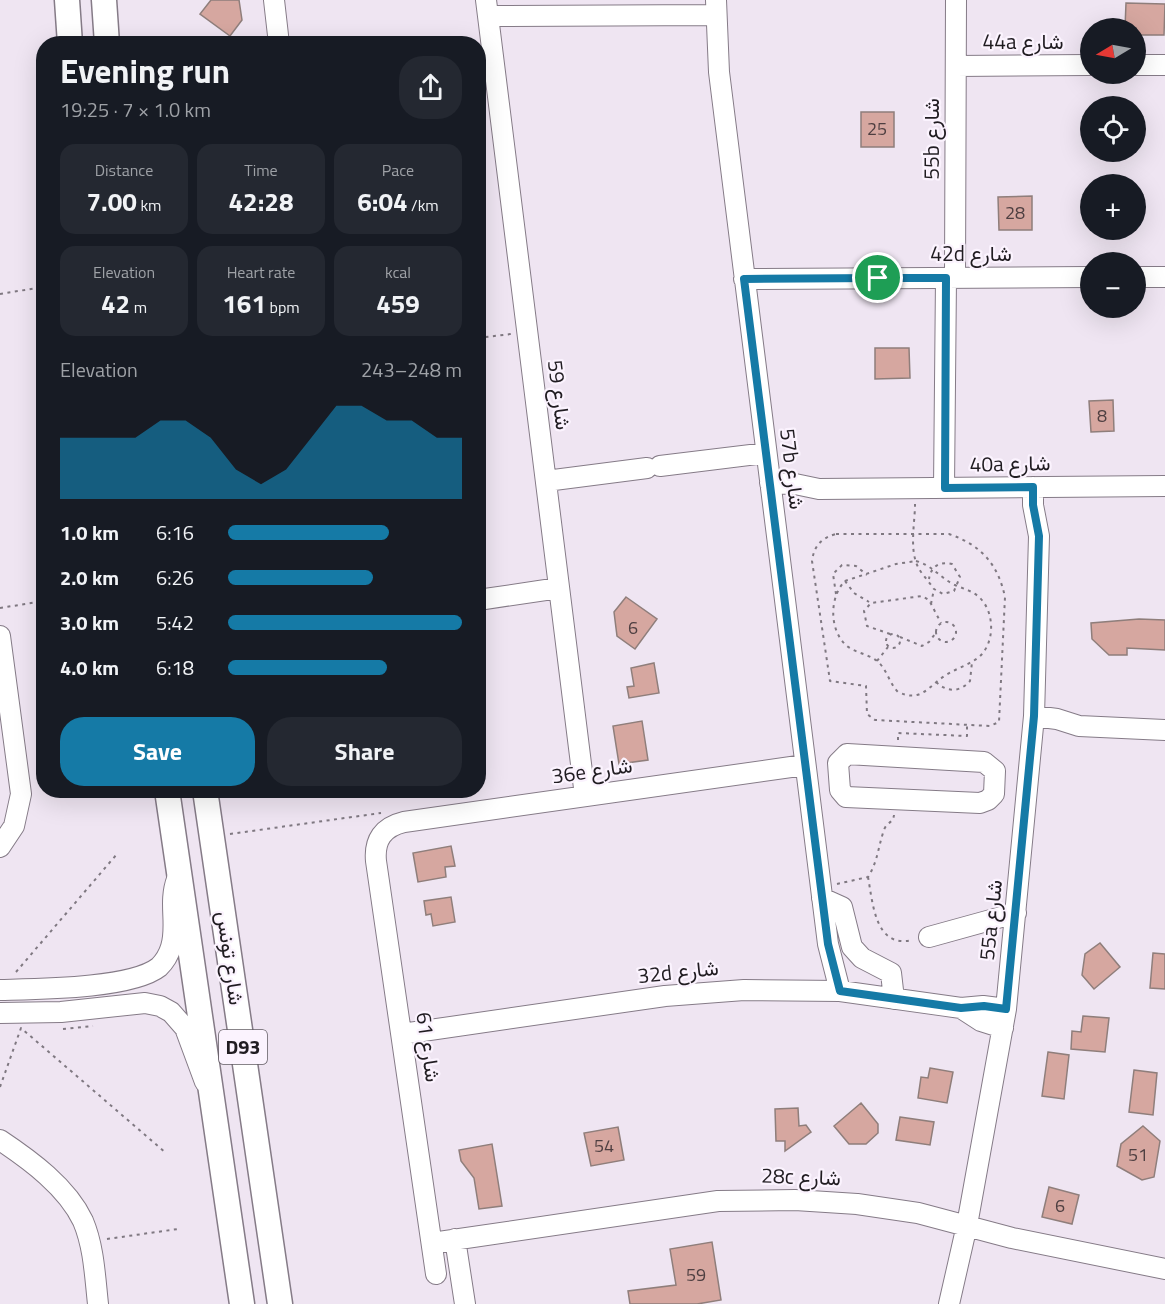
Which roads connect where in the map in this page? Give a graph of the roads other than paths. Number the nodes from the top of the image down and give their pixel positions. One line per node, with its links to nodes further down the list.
1 (67, 0): 7 (main road)
2 (104, 0): 8 (main road)
3 (274, 0): 9 (street)
4 (956, 0): 13 (street, 55b شارع)
5 (487, 8): 6 (street); 20 (street, شارع 59)
6 (716, 8): 18 (street, 57b شارع)
7 (69, 36)
8 (106, 36)
9 (278, 36)
10 (1080, 65): 13 (street, 44a شارع)
11 (1146, 65): 12 (street)
12 (1165, 65)
13 (956, 66): 17 (street, 55b شارع)
14 (1080, 277): 17 (street, 42d شارع)
15 (1146, 277): 16 (street)
16 (1165, 277)
17 (950, 278): 18 (street, 42d شارع); 23 (street, 55b شارع)
18 (744, 279): 19 (street, 57b شارع)
19 (766, 453): 20 (street); 24 (street, 57b شارع)
20 (546, 481): 25 (street, شارع 59)
21 (1165, 486): 22 (street, 40a شارع)
22 (1040, 487): 23 (street, 40a شارع); 29 (street, 55a شارع)
23 (945, 488): 24 (street, 40a شارع)
24 (770, 491): 31 (street, 57b شارع)
25 (559, 588): 26 (street); 35 (street, شارع 59)
26 (486, 599)
27 (0, 636): 28 (street)
28 (4, 691): 39 (street)
29 (1033, 725): 30 (street); 34 (street, 55a شارع)
30 (1165, 730)
31 (806, 769): 32 (street, 36e شارع); 35 (street, 36e شارع); 41 (street, 57b شارع)
32 (838, 772): 33 (street); 33 (street)
33 (996, 784): 34 (street)
34 (1029, 785): 42 (street, 55a شارع)
35 (585, 796): 38 (street, 36e شارع)
36 (168, 798): 40 (main road, شارع تونس / D93)
37 (206, 798): 59 (main road, شارع تونس / D93)
38 (395, 825): 49 (street, شارع 61)
39 (0, 847)
40 (179, 874): 44 (street); 50 (main road, شارع تونس / D93)
41 (822, 898): 45 (street, 57b شارع); 46 (street)
42 (1016, 914): 43 (street); 47 (street, 55a شارع)
43 (929, 937)
44 (5, 981)
45 (832, 991): 46 (street, 32d شارع); 49 (street, 32d شارع)
46 (894, 999): 47 (street, 32d شارع)
47 (1004, 1019): 52 (street, 55a شارع)
48 (5, 1020): 50 (street)
49 (402, 1034): 54 (street, شارع 61)
50 (211, 1092): 58 (main road, شارع تونس / D93)
51 (0, 1140): 57 (street)
52 (967, 1226): 53 (street, 28c شارع); 55 (street, 28c شارع); 61 (street, 55a شارع)
53 (455, 1239): 54 (street, 28c شارع); 60 (street)
54 (432, 1242): 56 (street, شارع 61)
55 (1165, 1269)
56 (436, 1274)
57 (98, 1304)
58 (242, 1304)
59 (280, 1304)
60 (465, 1304)
61 (949, 1304)

